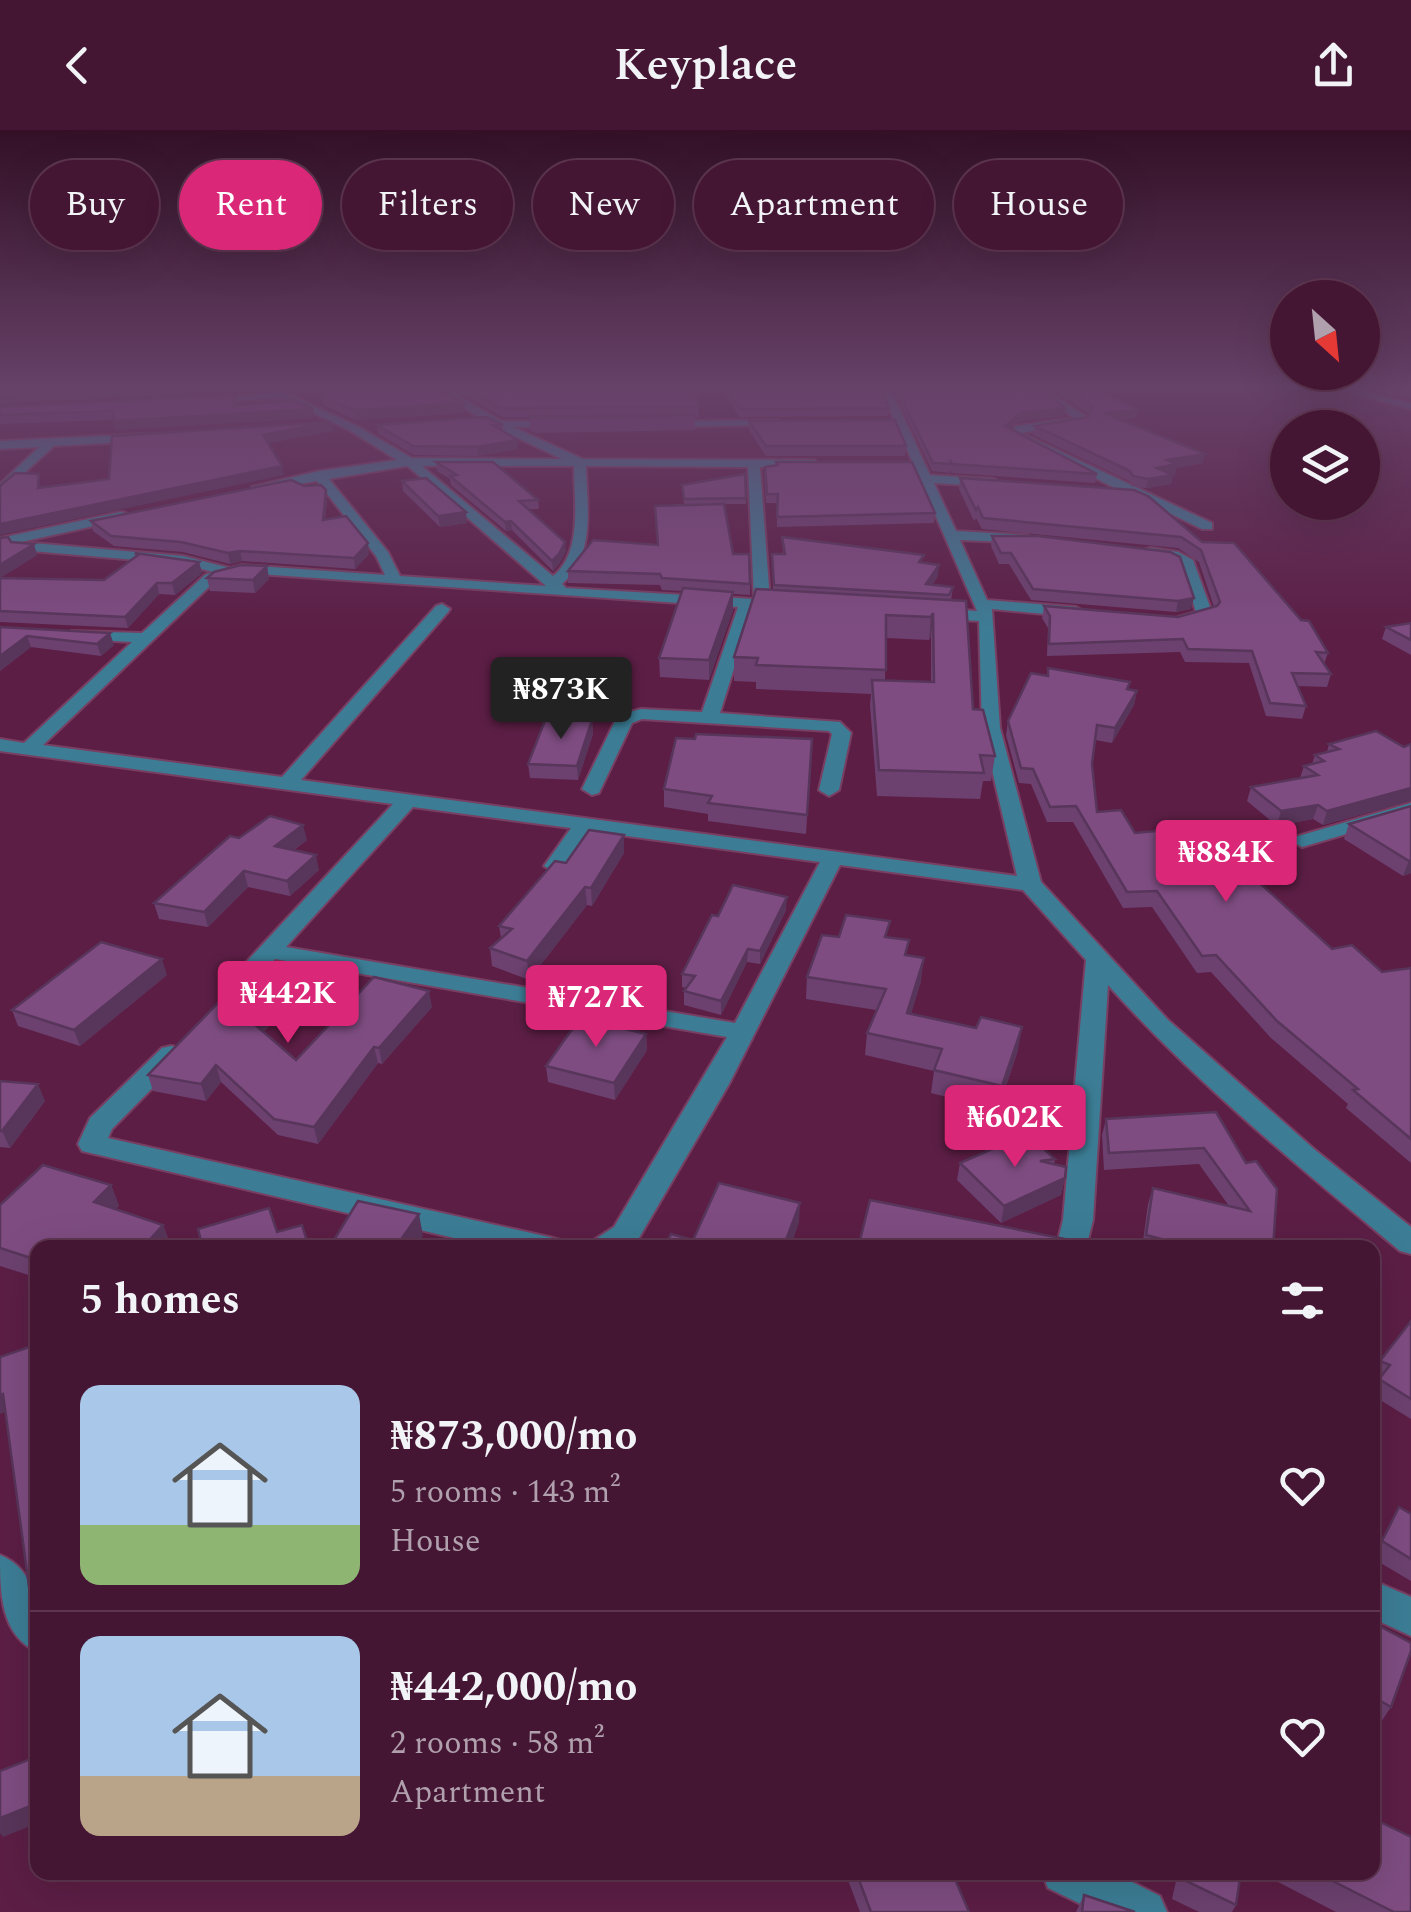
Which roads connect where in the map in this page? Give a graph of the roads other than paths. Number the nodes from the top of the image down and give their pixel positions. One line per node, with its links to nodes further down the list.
1 (24, 468): 13 (street)
2 (366, 468): 8 (street)
3 (416, 468): 23 (street)
4 (580, 468): 23 (street)
5 (754, 468): 24 (street)
6 (923, 468): 9 (street)
7 (1084, 468): 14 (street)
8 (319, 475): 12 (street); 22 (street)
9 (928, 479): 10 (street); 17 (street)
10 (1012, 484)
11 (1084, 489): 14 (street)
12 (245, 490)
13 (0, 491)
14 (1136, 494): 16 (street)
15 (134, 513): 19 (street)
16 (1206, 526)
17 (953, 536): 18 (street); 27 (street)
18 (1036, 540)
19 (3, 542): 21 (street)
20 (1142, 551): 30 (street)
21 (225, 572): 22 (street); 32 (street)
22 (392, 577): 23 (street)
23 (557, 588): 24 (street)
24 (754, 603): 25 (street); 33 (street)
25 (800, 606)
26 (442, 609): 36 (street)
27 (984, 610): 28 (street); 29 (street); 45 (street)
28 (912, 612)
29 (1098, 614)
30 (1156, 619)
31 (55, 633): 32 (street)
32 (147, 638): 35 (street)
33 (710, 716): 37 (street); 38 (street)
34 (0, 745): 35 (street)
35 (30, 748): 36 (street)
36 (286, 785): 39 (street)
37 (592, 789)
38 (829, 790)
39 (406, 802): 41 (street); 46 (street)
40 (1411, 809): 42 (street)
41 (584, 825): 43 (street); 44 (street)
42 (1302, 841)
43 (833, 858): 45 (street); 50 (street)
44 (554, 866)
45 (1030, 884): 47 (street)
46 (268, 951): 48 (street); 50 (street)
47 (1098, 959): 53 (street); 54 (street)
48 (218, 1006)
49 (192, 1032): 51 (street)
50 (743, 1032): 52 (street)
51 (511, 1240)
52 (617, 1240)
53 (1073, 1240)
54 (1411, 1243)
55 (0, 1572): 58 (street)
56 (1380, 1602): 57 (street)
57 (1411, 1616)
58 (30, 1621)
59 (1080, 1880): 60 (street)
60 (1144, 1912)

